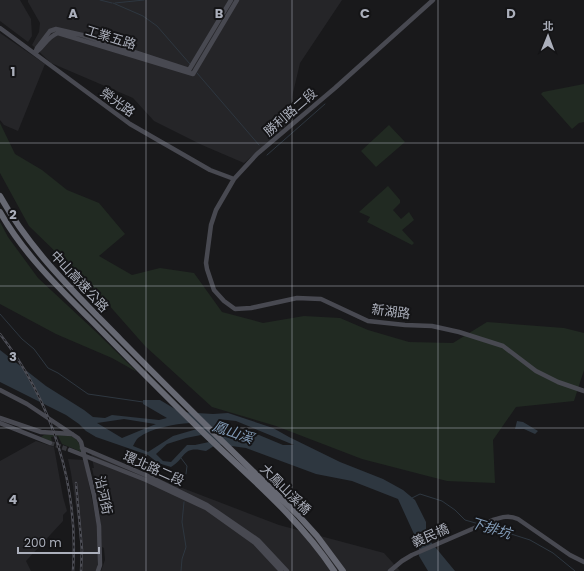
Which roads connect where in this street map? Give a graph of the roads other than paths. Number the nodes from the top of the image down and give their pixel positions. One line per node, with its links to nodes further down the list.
1 (231, 0): 6 (street)
2 (237, 0): 6 (street)
3 (433, 0): 7 (street, 勝利路二段)
4 (0, 28): 5 (street, 榮光路)
5 (35, 53): 6 (street, 工業五路); 6 (street, 工業五路); 7 (street, 榮光路)
6 (196, 65)
7 (234, 179): 10 (street, 勝利路二段)
8 (0, 196): 11 (highway, 中山高速公路)
9 (0, 212): 11 (highway, 中山高速公路)
10 (207, 269): 13 (street, 新湖路)
11 (151, 376): 25 (highway, 大鳳山溪橋); 26 (highway, 大鳳山溪橋)
12 (0, 390): 16 (street)
13 (584, 391)
14 (0, 418): 16 (street)
15 (0, 423): 17 (street)
16 (73, 434): 18 (street)
17 (50, 443)
18 (82, 448): 20 (street, 沿河街); 24 (street, 環北路二段)
19 (70, 450): 20 (street, 環北路二段)
20 (84, 456): 22 (street, 沿河街); 23 (street, 環北路二段)
21 (584, 562): 27 (street, 義民橋)
22 (98, 571)
23 (281, 571)
24 (287, 571)
25 (334, 571)
26 (343, 571)
27 (390, 571)

